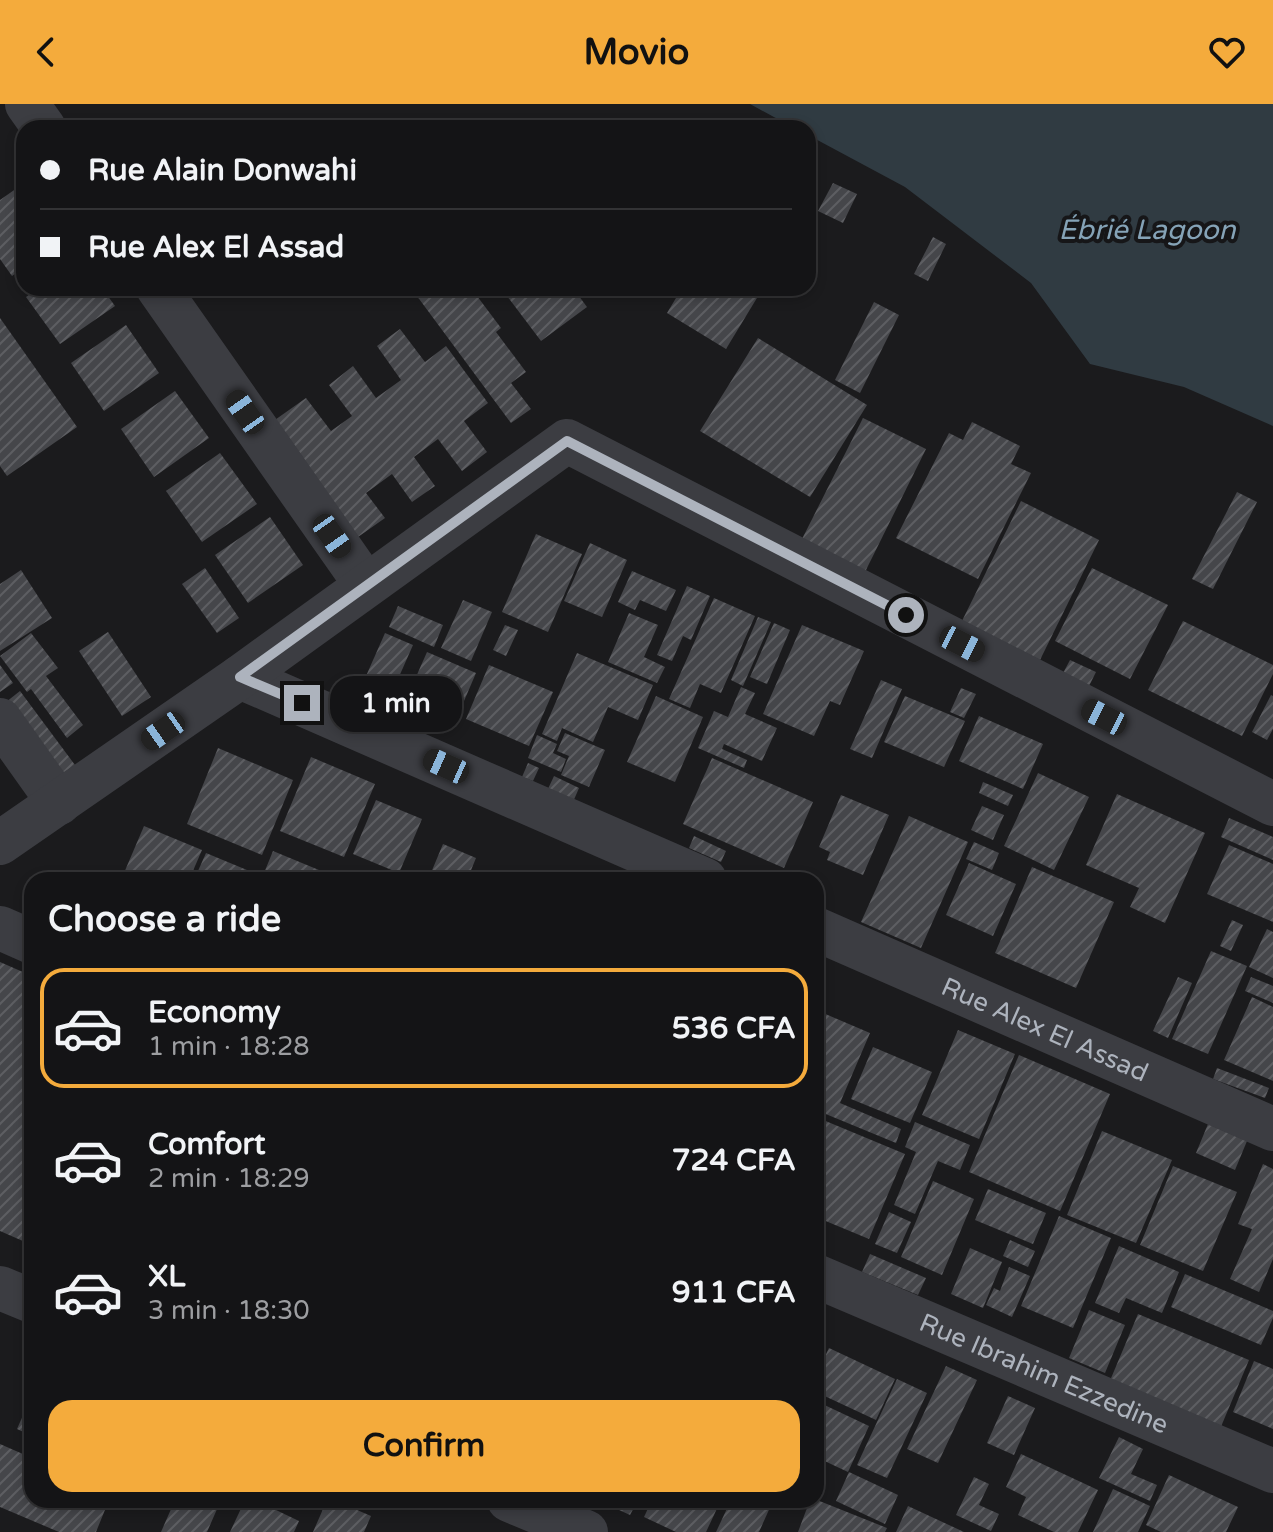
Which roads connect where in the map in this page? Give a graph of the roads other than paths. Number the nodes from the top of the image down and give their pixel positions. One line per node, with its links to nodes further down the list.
1 (164, 296): 2 (street)
2 (366, 585): 3 (street); 5 (street)
3 (240, 677): 6 (street); 8 (street)
4 (0, 720): 6 (street)
5 (1273, 804)
6 (54, 815): 7 (street)
7 (0, 843)
8 (687, 872)
9 (0, 928): 11 (street)
10 (824, 933): 12 (street, Rue Alex El Assad)
11 (24, 938)
12 (1273, 1129)
13 (824, 1279): 16 (street, Rue Ibrahim Ezzedine)
14 (0, 1288): 15 (street)
15 (24, 1298)
16 (1273, 1471)
17 (528, 1508): 18 (street)
18 (586, 1532)

